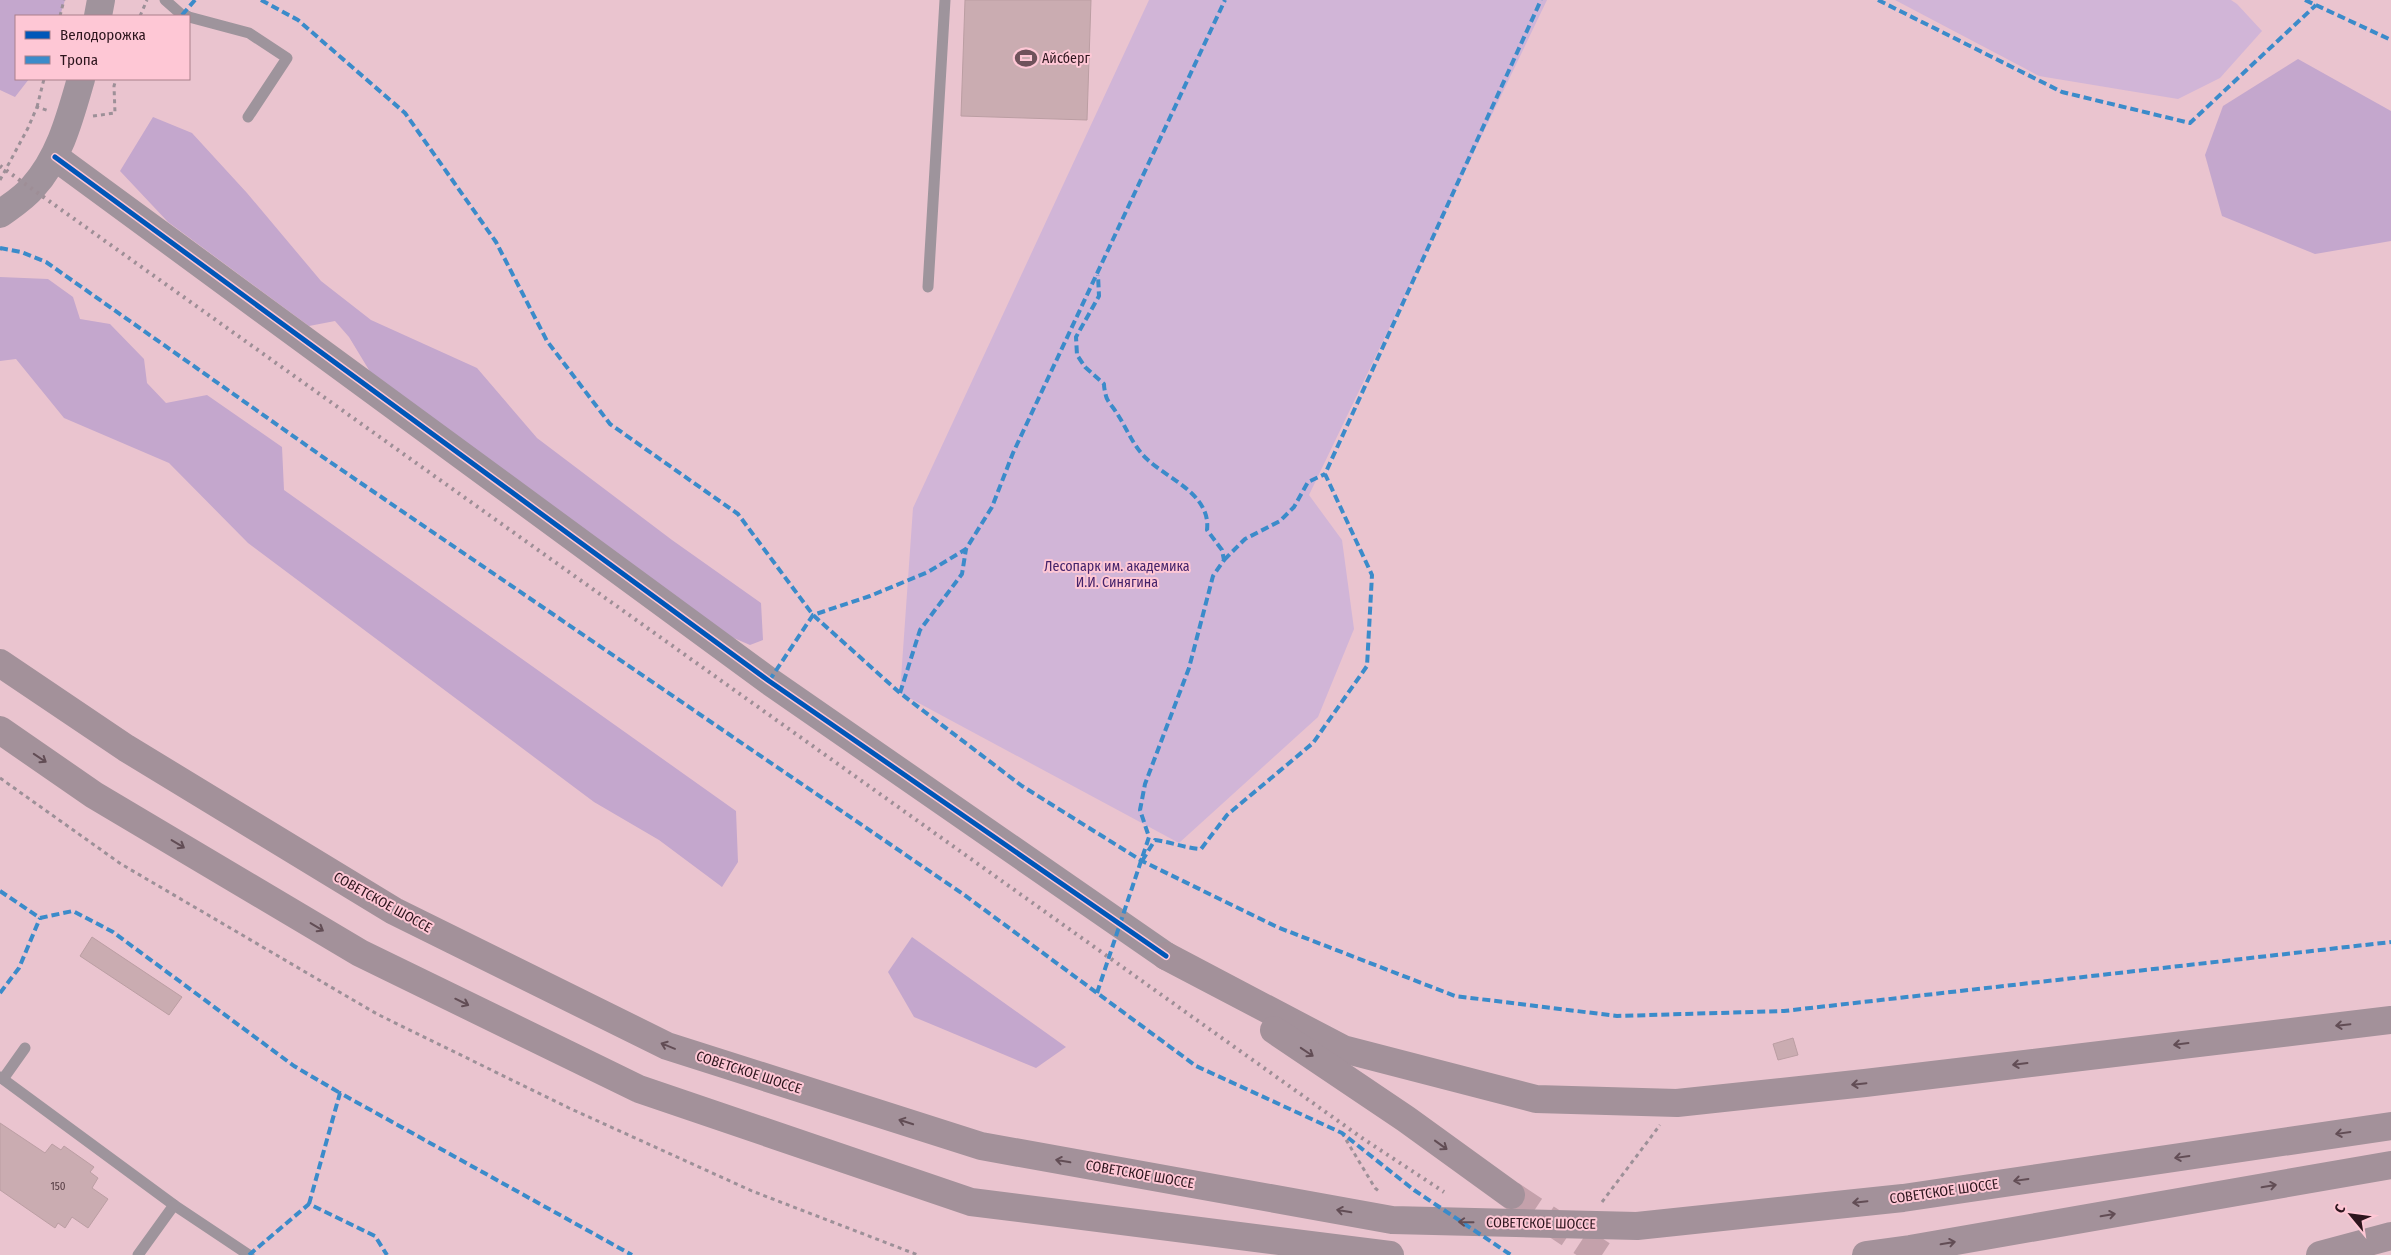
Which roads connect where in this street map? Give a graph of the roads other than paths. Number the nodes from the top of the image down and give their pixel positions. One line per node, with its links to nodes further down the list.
1 (102, 0): 4 (street)
2 (165, 0): 5 (lane)
3 (944, 0): 11 (lane)
4 (98, 15)
5 (184, 15)
6 (190, 17): 8 (lane)
7 (81, 80): 9 (street)
8 (248, 117)
9 (55, 158): 10 (street); 14 (street)
10 (0, 214)
11 (928, 287)
12 (0, 662): 18 (highway, СОВЕТСКОЕ ШОССЕ, one-way to 12)
13 (0, 730): 25 (highway, one-way to 25)
14 (1166, 956): 15 (highway, one-way to 14); 20 (highway, one-way to 20)
15 (2391, 1020)
16 (25, 1048): 17 (lane)
17 (1, 1078): 21 (lane)
18 (2391, 1126)
19 (2391, 1165): 26 (highway, one-way to 19)
20 (1511, 1195)
21 (174, 1205): 23 (lane); 24 (lane)
22 (2391, 1236): 27 (highway)
23 (138, 1255)
24 (249, 1255)
25 (1390, 1255)
26 (1866, 1255)
27 (2320, 1255)

